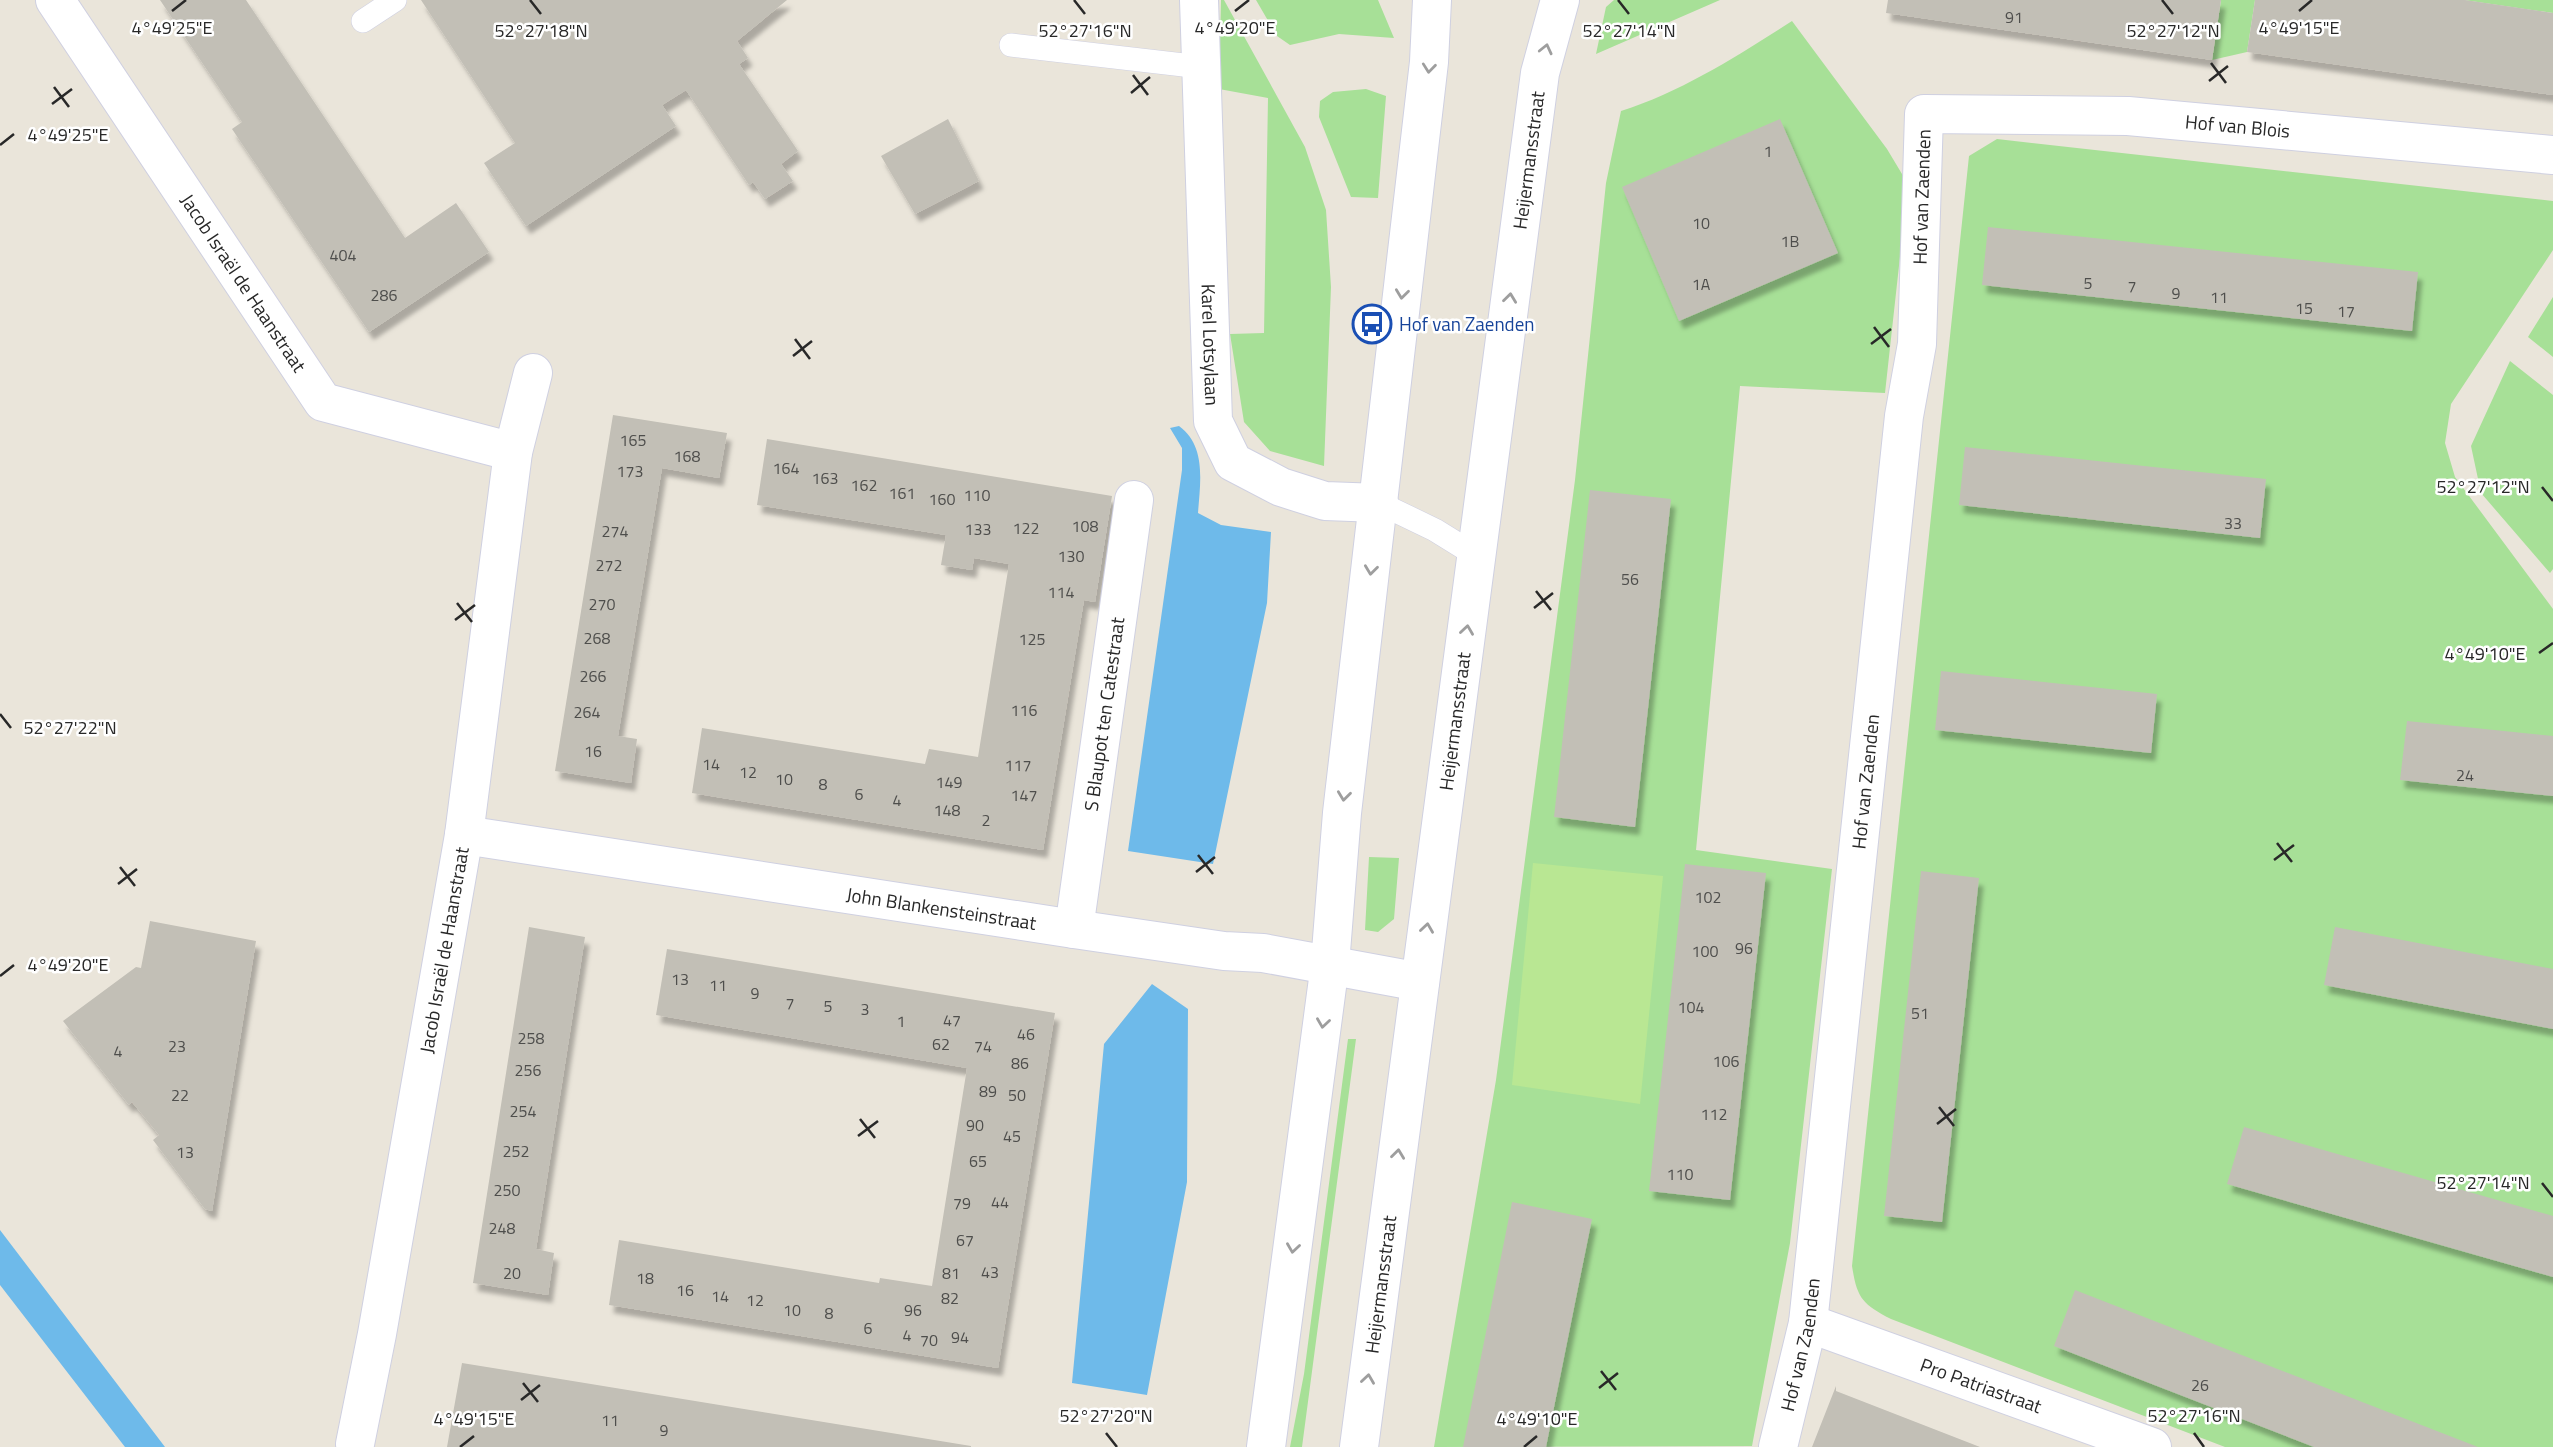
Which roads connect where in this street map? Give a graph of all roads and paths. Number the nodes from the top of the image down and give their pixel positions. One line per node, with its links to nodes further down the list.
1 (55, 0): 12 (street, Jacob Israël de Haanstraat)
2 (395, 0): 6 (lane)
3 (1199, 0): 8 (street, Karel Lotsylaan)
4 (1432, 0): 14 (street, one-way to 14)
5 (1560, 0): 15 (street, Heijermansstraat, one-way to 5)
6 (363, 21)
7 (1010, 45): 8 (lane)
8 (1201, 67): 14 (street, Karel Lotsylaan)
9 (1923, 114): 10 (street, Hof van Blois); 20 (street, Hof van Zaenden)
10 (2553, 155)
11 (533, 373): 12 (street, Jacob Israël de Haanstraat)
12 (513, 452): 16 (street, Jacob Israël de Haanstraat)
13 (1134, 500): 17 (street, S Blaupot ten Catestraat)
14 (1379, 503): 15 (lane, Karel Lotsylaan); 18 (street, one-way to 18)
15 (1477, 556): 19 (street, Heijermansstraat, one-way to 15)
16 (464, 835): 17 (street, John Blankensteinstraat); 21 (street, Jacob Israël de Haanstraat)
17 (1074, 929): 18 (street, John Blankensteinstraat)
18 (1330, 964): 19 (street, John Blankensteinstraat); 22 (street, one-way to 22)
19 (1420, 982): 23 (street, Heijermansstraat, one-way to 19)
20 (1808, 1323): 24 (street, Hof van Zaenden); 25 (street, Pro Patriastraat)
21 (355, 1444)
22 (1266, 1447)
23 (1359, 1447)
24 (1778, 1447)
25 (2152, 1447)

